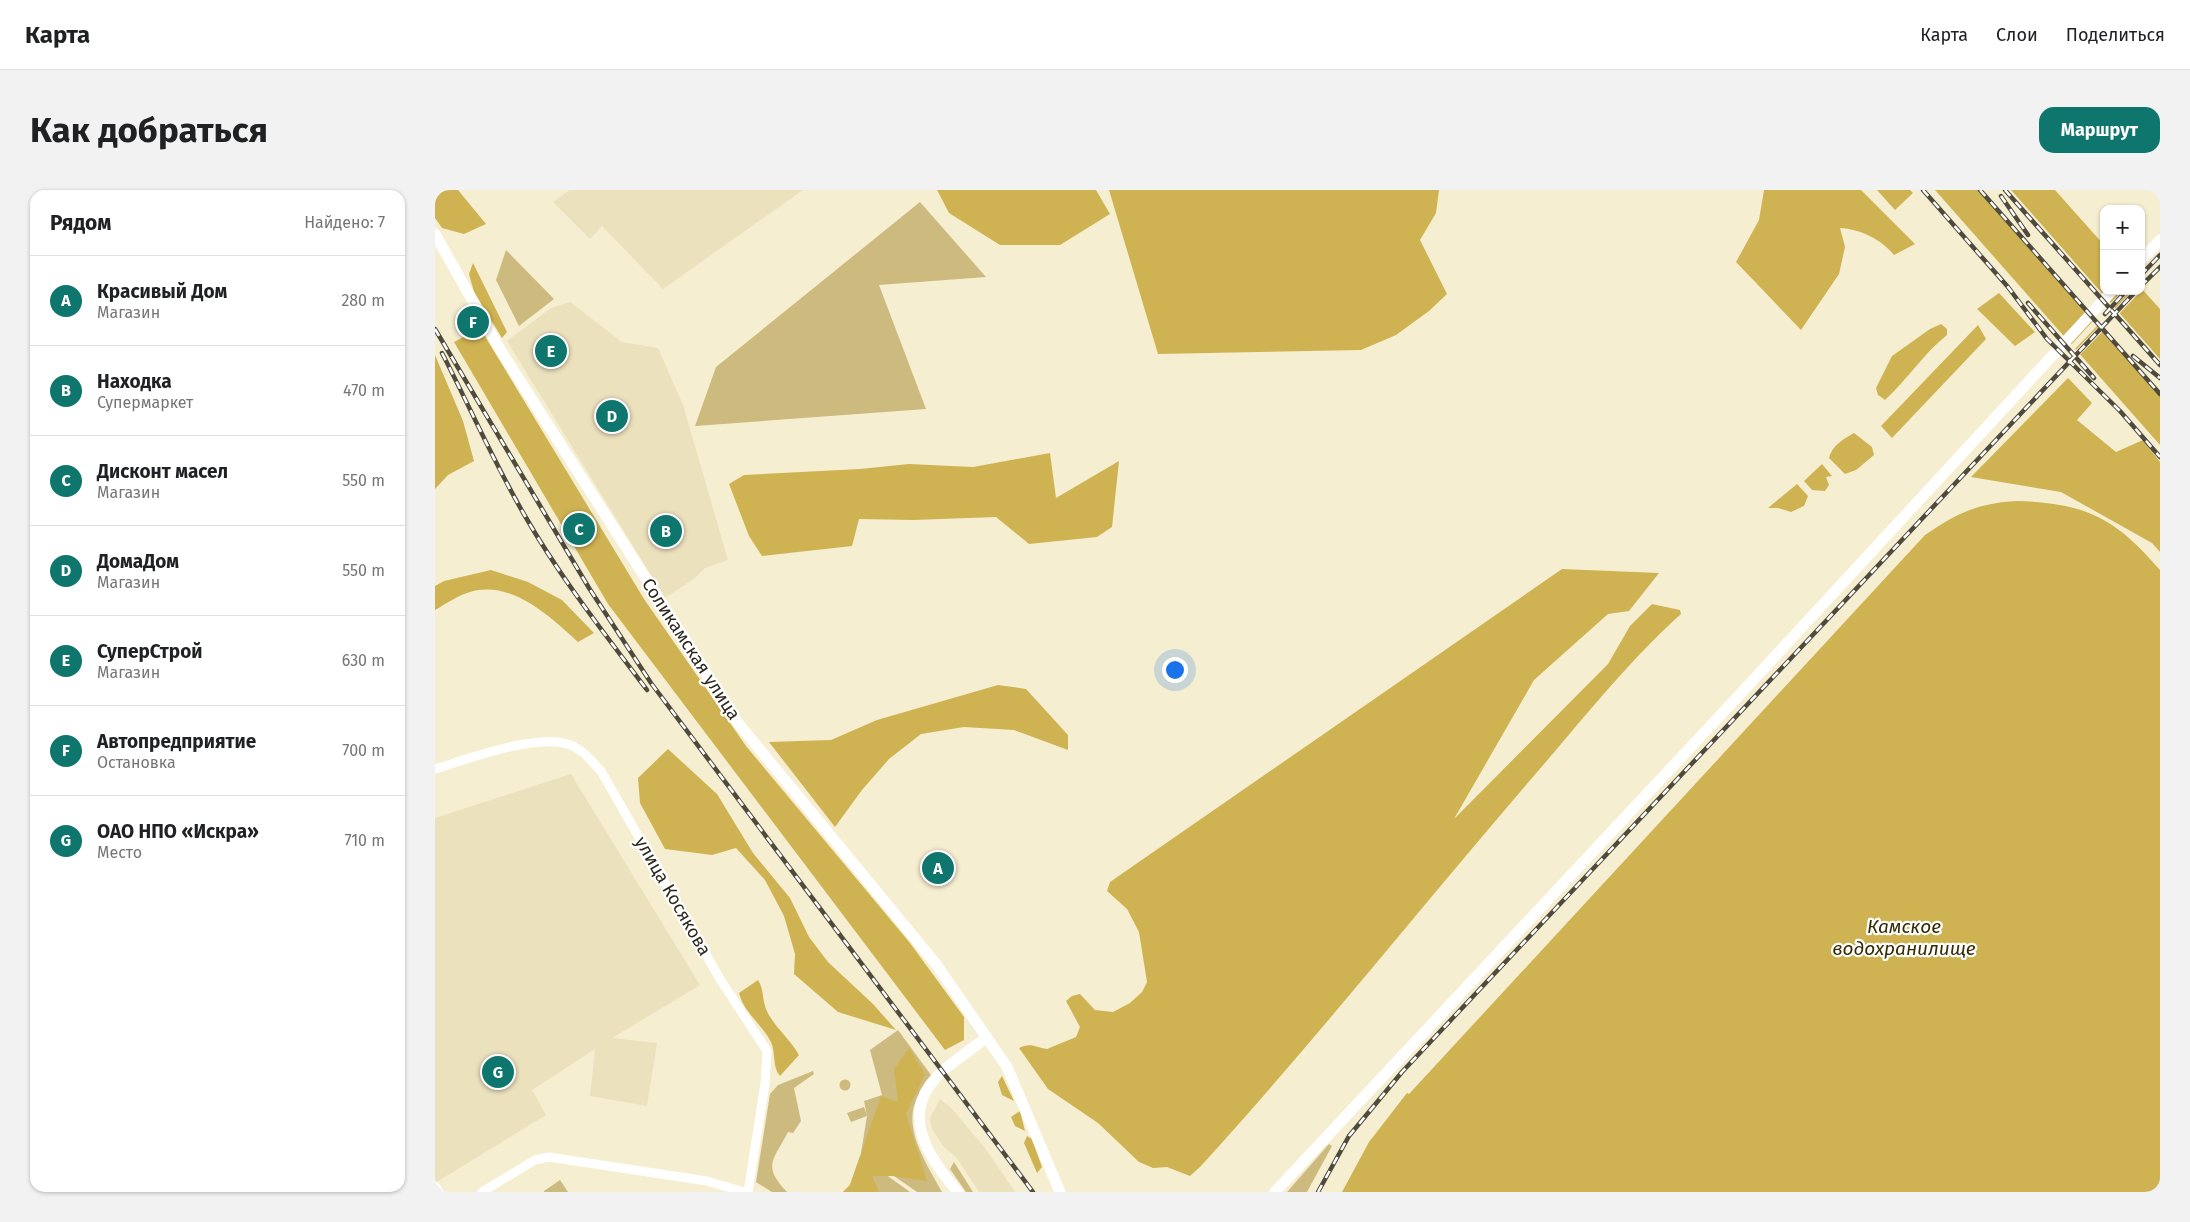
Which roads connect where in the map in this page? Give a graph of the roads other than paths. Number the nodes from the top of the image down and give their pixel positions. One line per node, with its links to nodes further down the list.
1 (435, 234): 6 (main road, Соликамская улица)
2 (2160, 240): 3 (main road)
3 (2145, 256)
4 (2108, 295): 16 (main road)
5 (435, 769): 12 (street, улица Косякова)
6 (987, 1037): 7 (main road); 15 (main road, Соликамская улица)
7 (943, 1175): 13 (main road); 14 (main road)
8 (435, 1186): 9 (street)
9 (439, 1192)
10 (482, 1192): 11 (street)
11 (744, 1192)
12 (748, 1192)
13 (950, 1192)
14 (957, 1192)
15 (1060, 1192)
16 (1275, 1192)

